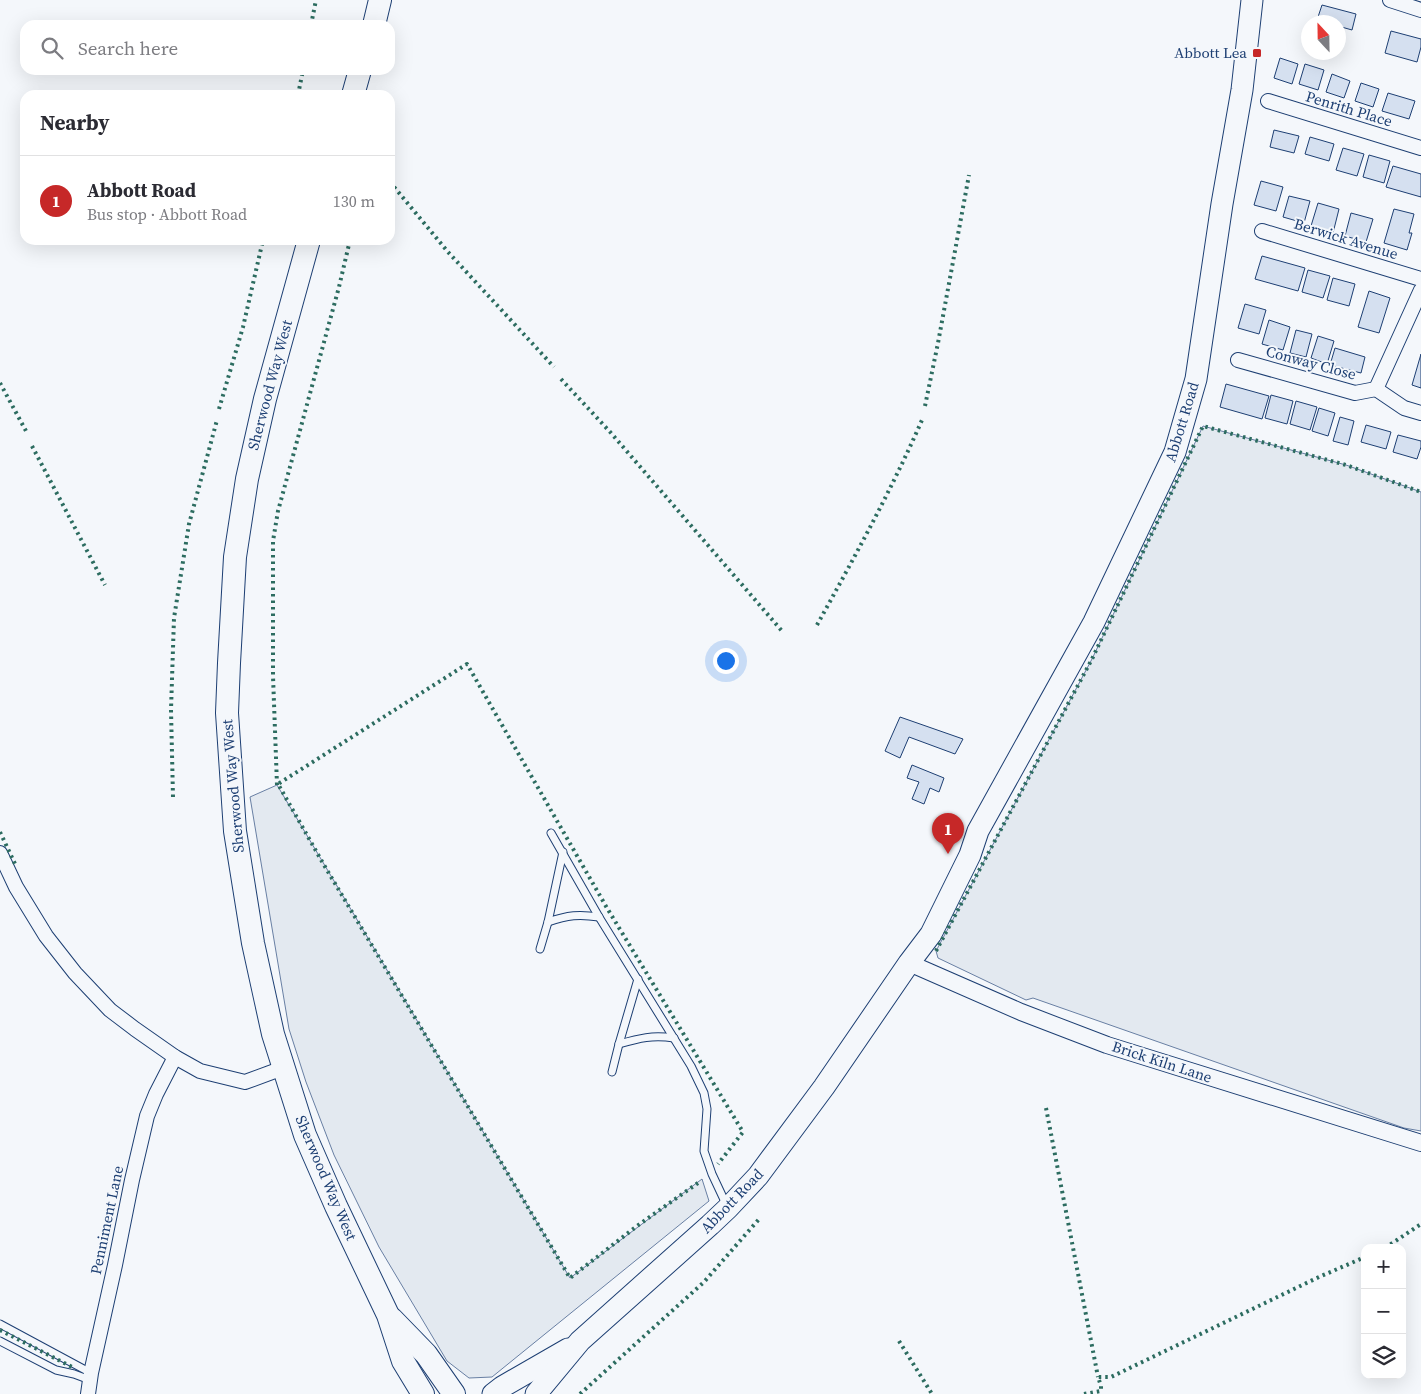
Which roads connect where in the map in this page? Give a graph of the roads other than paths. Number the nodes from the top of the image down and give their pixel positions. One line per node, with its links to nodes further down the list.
1 (380, 0): 5 (highway)
2 (1252, 0): 23 (main road, Abbott Road)
3 (1390, 0): 4 (street)
4 (1421, 10)
5 (375, 20)
6 (359, 75): 7 (highway)
7 (354, 90)
8 (1268, 101): 9 (street, Penrith Place)
9 (1421, 148)
10 (1262, 231): 12 (street, Berwick Avenue)
11 (308, 245): 28 (highway, Sherwood Way West)
12 (1421, 279)
13 (1421, 290): 15 (street)
14 (1238, 360): 15 (street, Conway Close)
15 (1376, 388): 16 (street)
16 (1421, 413)
17 (551, 833): 18 (lane)
18 (563, 852): 20 (lane); 21 (lane)
19 (0, 854): 27 (street)
20 (599, 916): 21 (lane); 24 (lane)
21 (548, 922): 22 (lane)
22 (540, 949)
23 (909, 963): 30 (street, Brick Kiln Lane); 31 (main road, Abbott Road)
24 (638, 979): 25 (lane); 26 (lane)
25 (674, 1038): 26 (lane); 31 (lane)
26 (619, 1044): 29 (lane)
27 (175, 1057): 28 (street); 36 (street, Penniment Lane)
28 (283, 1068): 32 (highway, Sherwood Way West)
29 (612, 1072)
30 (1421, 1143)
31 (728, 1208): 35 (main road, Abbott Road)
32 (388, 1315): 38 (highway, Sherwood Way West); 39 (highway, Sherwood Way West)
33 (0, 1324): 36 (lane)
34 (0, 1341): 36 (lane)
35 (580, 1341): 40 (main road, Abbott Road); 41 (main road, Abbott Road)
36 (90, 1376): 37 (street, Penniment Lane)
37 (88, 1394)
38 (423, 1394)
39 (454, 1394)
40 (493, 1394)
41 (536, 1394)

